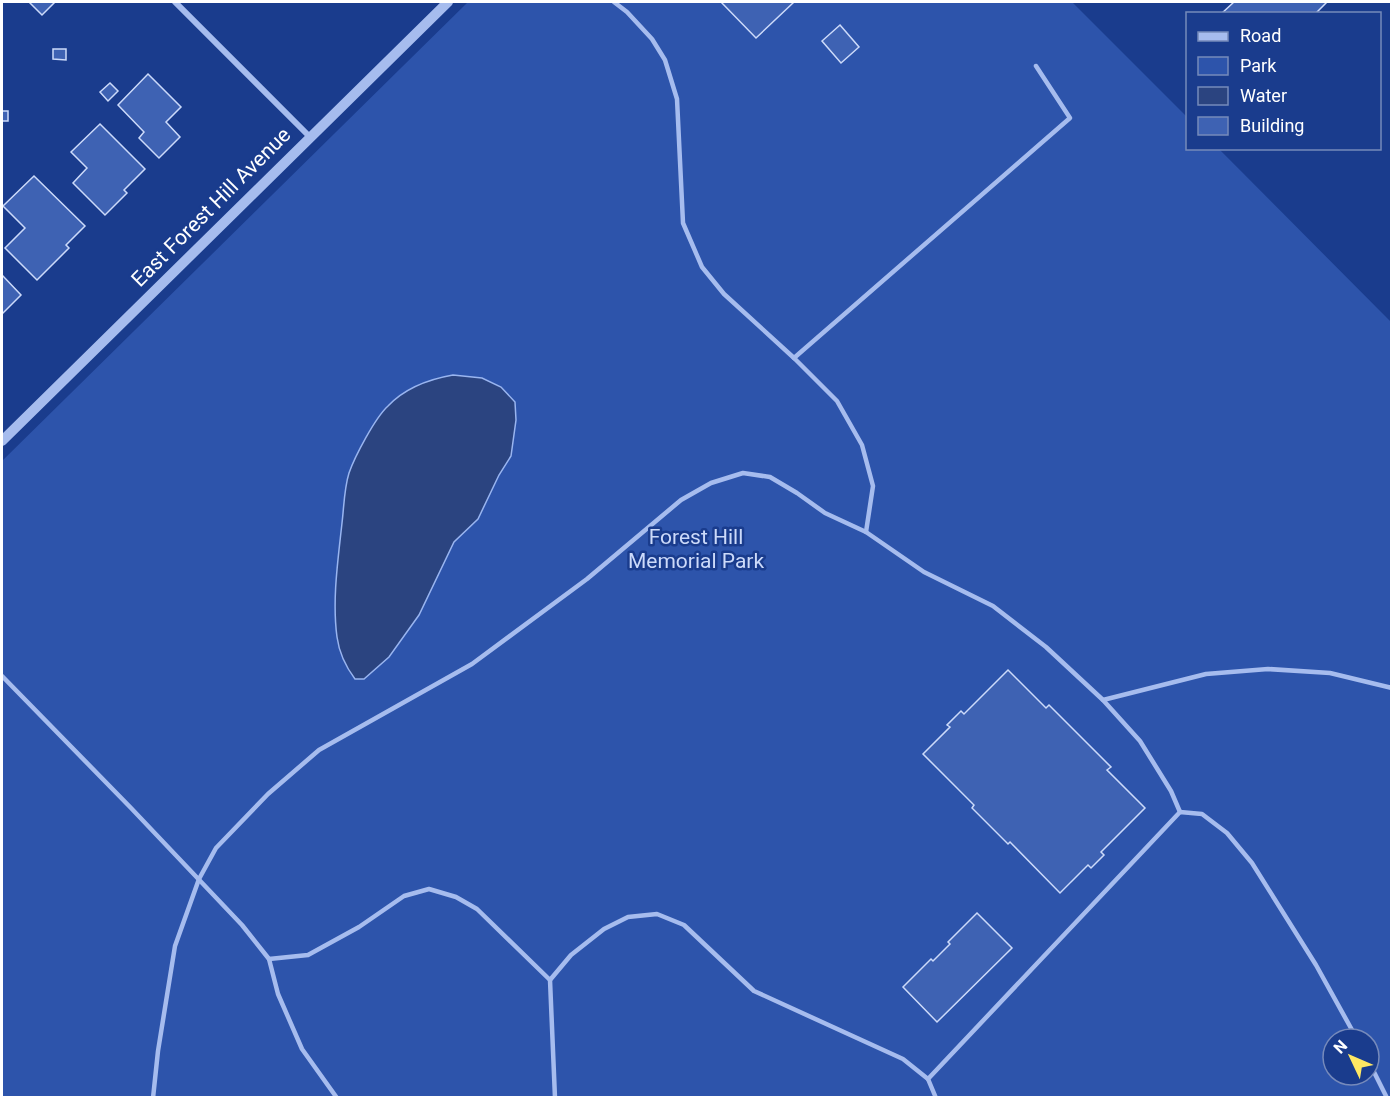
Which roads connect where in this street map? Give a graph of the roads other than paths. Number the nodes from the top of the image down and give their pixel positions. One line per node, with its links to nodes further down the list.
1 (175, 2): 5 (street)
2 (448, 2): 5 (street, East Forest Hill Avenue)
3 (614, 2): 6 (lane)
4 (1036, 66): 6 (lane)
5 (310, 137): 7 (street, East Forest Hill Avenue)
6 (794, 357): 8 (lane)
7 (2, 441)
8 (866, 532): 11 (lane); 13 (lane)
9 (2, 676): 13 (lane)
10 (1392, 688): 11 (lane)
11 (1103, 700): 12 (lane)
12 (1180, 812): 16 (lane); 17 (lane)
13 (199, 879): 14 (lane); 18 (lane)
14 (269, 959): 15 (lane); 19 (lane)
15 (550, 980): 17 (lane); 20 (lane)
16 (1350, 1027)
17 (928, 1079): 21 (lane)
18 (153, 1098)
19 (337, 1098)
20 (555, 1098)
21 (936, 1098)

